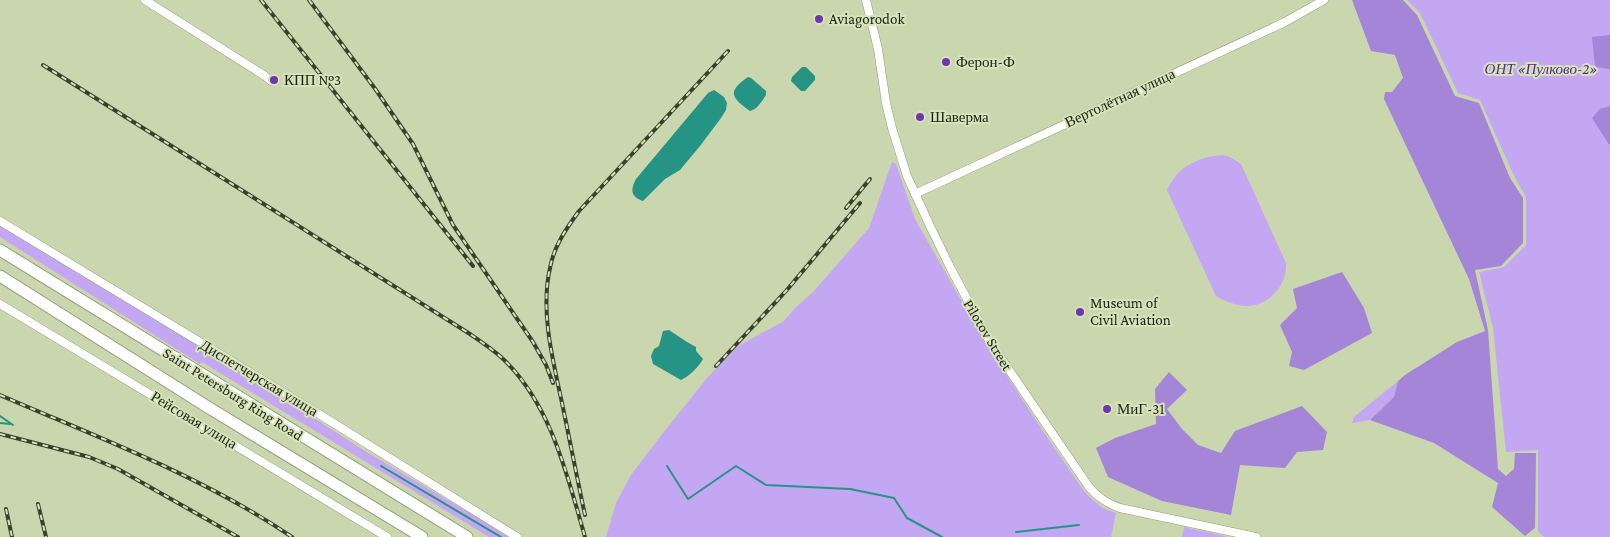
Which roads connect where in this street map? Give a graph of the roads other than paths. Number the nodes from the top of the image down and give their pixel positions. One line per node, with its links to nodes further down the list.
1 (145, 0): 4 (street)
2 (866, 0): 5 (street, Pilotov Street)
3 (1324, 0): 5 (street, Вертолётная улица)
4 (271, 81)
5 (915, 194): 14 (street, Pilotov Street)
6 (0, 221): 13 (street, Диспетчерская улица)
7 (0, 250): 12 (highway, Saint Petersburg Ring Road)
8 (0, 276): 11 (highway, Saint Petersburg Ring Road)
9 (0, 304): 10 (street, Рейсовая улица)
10 (387, 537)
11 (422, 537)
12 (467, 537)
13 (517, 537)
14 (1256, 537)

